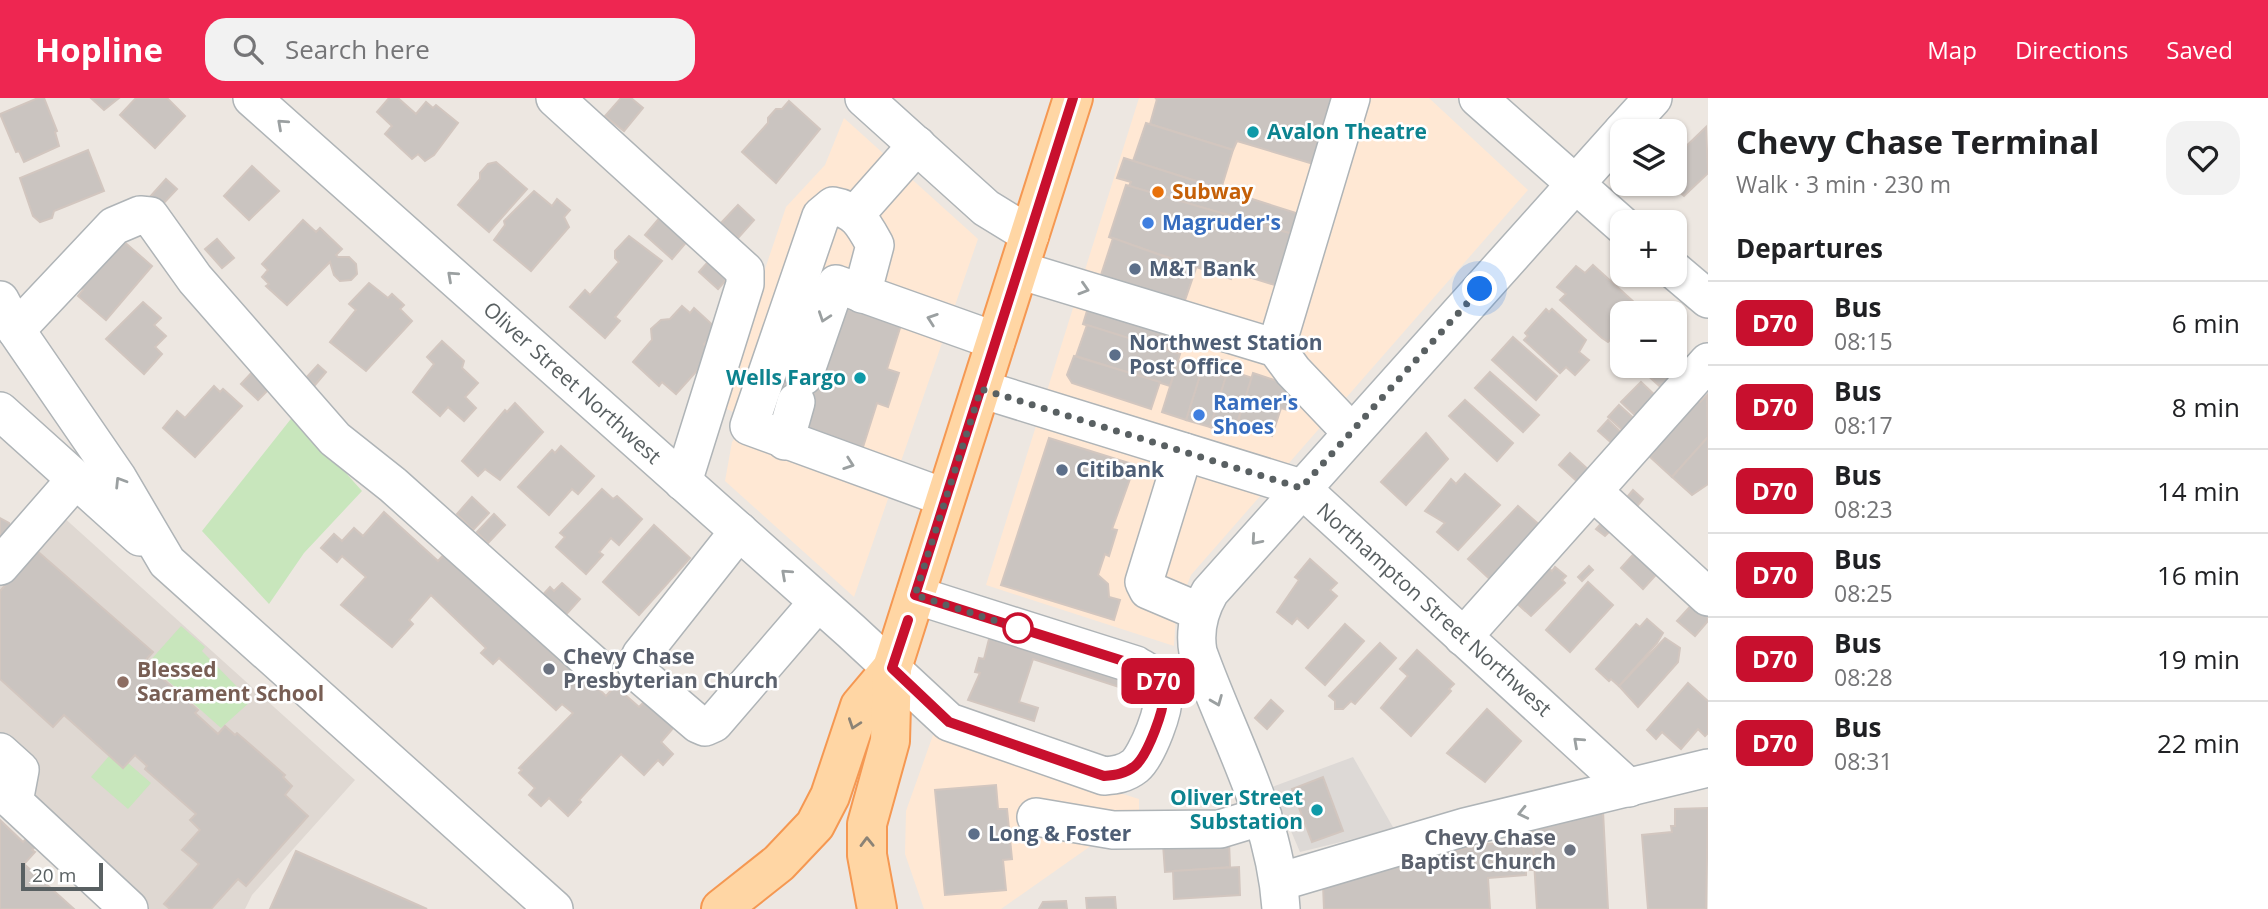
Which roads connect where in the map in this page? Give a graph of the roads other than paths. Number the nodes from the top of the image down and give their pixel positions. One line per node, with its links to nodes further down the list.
1 (252, 98): 29 (street, Oliver Street Northwest, one-way to 1)
2 (555, 98): 29 (street)
3 (864, 98): 9 (street)
4 (1073, 98): 14 (main road)
5 (1350, 98): 20 (street)
6 (1478, 98): 11 (street)
7 (1653, 98): 8 (street)
8 (1634, 119)
9 (916, 145): 12 (street); 14 (street)
10 (1610, 146): 11 (street)
11 (1575, 184): 13 (street); 25 (street)
12 (855, 215): 16 (street); 26 (street)
13 (1610, 215)
14 (1024, 252): 19 (main road); 20 (street, one-way to 20)
15 (1687, 281): 17 (street)
16 (862, 294): 19 (street, one-way to 16); 26 (street, one-way to 26)
17 (1708, 299)
18 (8, 315): 22 (street); 41 (street)
19 (996, 341): 23 (main road)
20 (1276, 348): 25 (street)
21 (1708, 362): 31 (street)
22 (52, 386): 24 (street); 34 (street, one-way to 22)
23 (981, 389): 27 (street, Northampton Street Northwest); 32 (main road)
24 (9, 419): 28 (street)
25 (1352, 433): 30 (street)
26 (785, 441): 32 (street, one-way to 32)
27 (1184, 452): 30 (street, Northampton Street Northwest); 39 (street)
28 (76, 479): 34 (street); 35 (street)
29 (683, 482): 33 (street, Oliver Street Northwest)
30 (1301, 488): 39 (street, one-way to 39); 40 (street, Northampton Street Northwest)
31 (1595, 493): 37 (street); 40 (street)
32 (946, 498): 36 (main road)
33 (739, 531): 38 (street, Oliver Street Northwest, one-way to 33); 38 (street)
34 (167, 562): 50 (street)
35 (0, 566)
36 (915, 595): 42 (main road); 42 (street, Oliver Street Northwest)
37 (1708, 597)
38 (818, 602): 42 (street, Oliver Street Northwest)
39 (1200, 612): 46 (street, one-way to 46)
40 (1464, 637): 45 (street, Northampton Street Northwest, one-way to 40)
41 (594, 666)
42 (892, 668): 51 (main road, one-way to 51); 52 (main road, one-way to 42)
43 (0, 752): 49 (street)
44 (1708, 768): 45 (street)
45 (1629, 788): 48 (street, one-way to 48)
46 (1263, 816): 47 (street); 48 (street)
47 (1035, 817)
48 (1280, 895)
49 (129, 909)
50 (554, 909)
51 (721, 909)
52 (877, 909)

